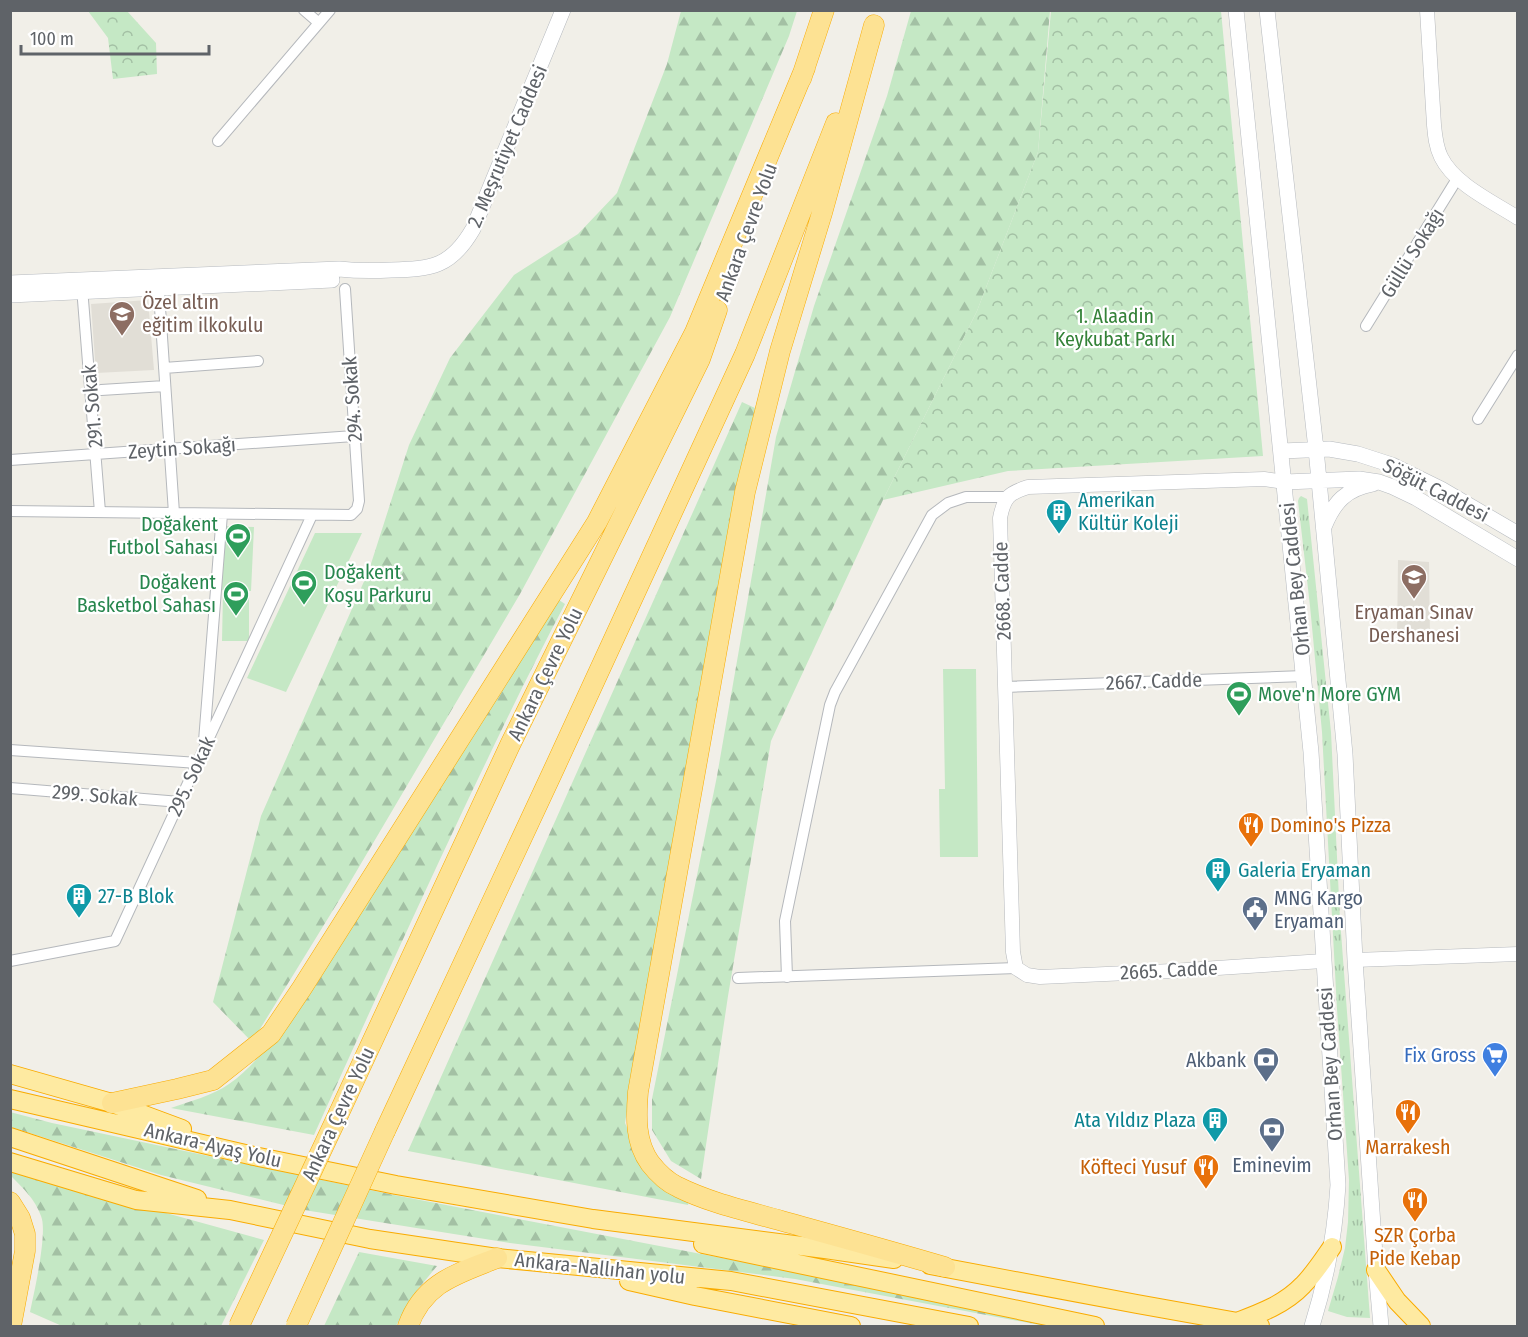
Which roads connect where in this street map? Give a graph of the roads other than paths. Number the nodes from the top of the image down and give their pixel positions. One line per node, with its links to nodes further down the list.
1 (304, 10): 9 (street)
2 (330, 10): 9 (street)
3 (563, 10): 14 (main road, 2. Meşrutiyet Caddesi)
4 (824, 10): 10 (highway, Ankara Çevre Yolu)
5 (1236, 10): 30 (main road, Orhan Bey Caddesi)
6 (1267, 10): 29 (main road, Orhan Bey Caddesi)
7 (1426, 10): 12 (street)
8 (877, 18): 71 (highway); 76 (highway, bridge)
9 (319, 23): 11 (street)
10 (805, 68): 61 (highway); 75 (highway, Ankara Çevre Yolu, bridge)
11 (218, 141)
12 (1457, 179): 13 (street); 20 (street, Güllü Sokağı)
13 (1518, 218)
14 (360, 272): 15 (main road, 2. Meşrutiyet Caddesi); 18 (main road, 2. Meşrutiyet Caddesi)
15 (10, 283)
16 (345, 289): 27 (street, 294. Sokak)
17 (159, 293): 23 (street)
18 (10, 295)
19 (83, 300): 31 (street, 291. Sokak)
20 (1366, 326)
21 (1518, 356): 26 (street)
22 (258, 362): 23 (street)
23 (164, 368): 24 (street)
24 (165, 386): 25 (street); 28 (street)
25 (101, 390)
26 (1478, 419)
27 (354, 436): 28 (street, Zeytin Sokağı); 41 (street, 294. Sokak)
28 (170, 449): 31 (street, Zeytin Sokağı); 39 (street)
29 (1316, 449): 30 (main road, Söğüt Caddesi); 33 (main road, Orhan Bey Caddesi); 43 (main road, Söğüt Caddesi)
30 (1282, 451): 34 (main road, Orhan Bey Caddesi)
31 (95, 454): 32 (street, Zeytin Sokağı); 38 (street, 291. Sokak)
32 (10, 460)
33 (1319, 480): 34 (main road, Söğüt Caddesi); 35 (main road, Söğüt Caddesi); 42 (main road, Orhan Bey Caddesi)
34 (1285, 482): 36 (street); 45 (main road, Orhan Bey Caddesi)
35 (1379, 482): 42 (main road); 44 (main road, Söğüt Caddesi)
36 (1007, 497): 46 (street, 2668. Cadde); 57 (street)
37 (10, 511): 38 (street)
38 (100, 512): 39 (street)
39 (174, 513): 40 (street)
40 (222, 514): 41 (street); 48 (street)
41 (312, 515): 48 (street, 295. Sokak)
42 (1324, 526): 53 (main road, Orhan Bey Caddesi)
43 (1518, 534)
44 (1518, 559)
45 (1304, 676): 46 (street, 2667. Cadde); 55 (main road, Orhan Bey Caddesi)
46 (1005, 687): 56 (street, 2668. Cadde)
47 (10, 750): 49 (street)
48 (203, 750): 49 (street, 295. Sokak)
49 (198, 763): 51 (street, 295. Sokak)
50 (10, 788): 51 (street, 299. Sokak)
51 (180, 802): 54 (street, 295. Sokak)
52 (1518, 954): 53 (street)
53 (1355, 960): 72 (main road, Orhan Bey Caddesi)
54 (10, 961)
55 (1323, 961): 56 (street, 2665. Cadde); 68 (main road, Orhan Bey Caddesi)
56 (1016, 968): 57 (street)
57 (787, 977): 58 (street)
58 (738, 978)
59 (10, 1074): 61 (highway)
60 (10, 1099): 63 (highway, Ankara-Ayaş Yolu)
61 (112, 1103): 63 (highway)
62 (10, 1137): 66 (highway)
63 (254, 1156): 67 (highway, Ankara-Ayaş Yolu)
64 (10, 1162): 66 (highway)
65 (10, 1202): 74 (highway)
66 (230, 1210): 69 (highway, Ankara-Nallıhan yolu)
67 (593, 1219): 71 (highway); 80 (highway, Ankara-Nallıhan yolu)
68 (1332, 1247): 73 (highway); 82 (main road, Orhan Bey Caddesi)
69 (497, 1258): 70 (highway, Ankara-Nallıhan yolu); 77 (highway)
70 (563, 1265): 78 (highway); 79 (highway, Ankara-Nallıhan yolu)
71 (945, 1267): 73 (highway)
72 (1376, 1270): 83 (main road, Orhan Bey Caddesi); 84 (highway)
73 (1239, 1324): 81 (highway)
74 (11, 1326)
75 (239, 1326)
76 (296, 1326)
77 (408, 1326)
78 (852, 1326)
79 (969, 1326)
80 (1095, 1326)
81 (1260, 1326)
82 (1312, 1326)
83 (1381, 1326)
84 (1420, 1326)

